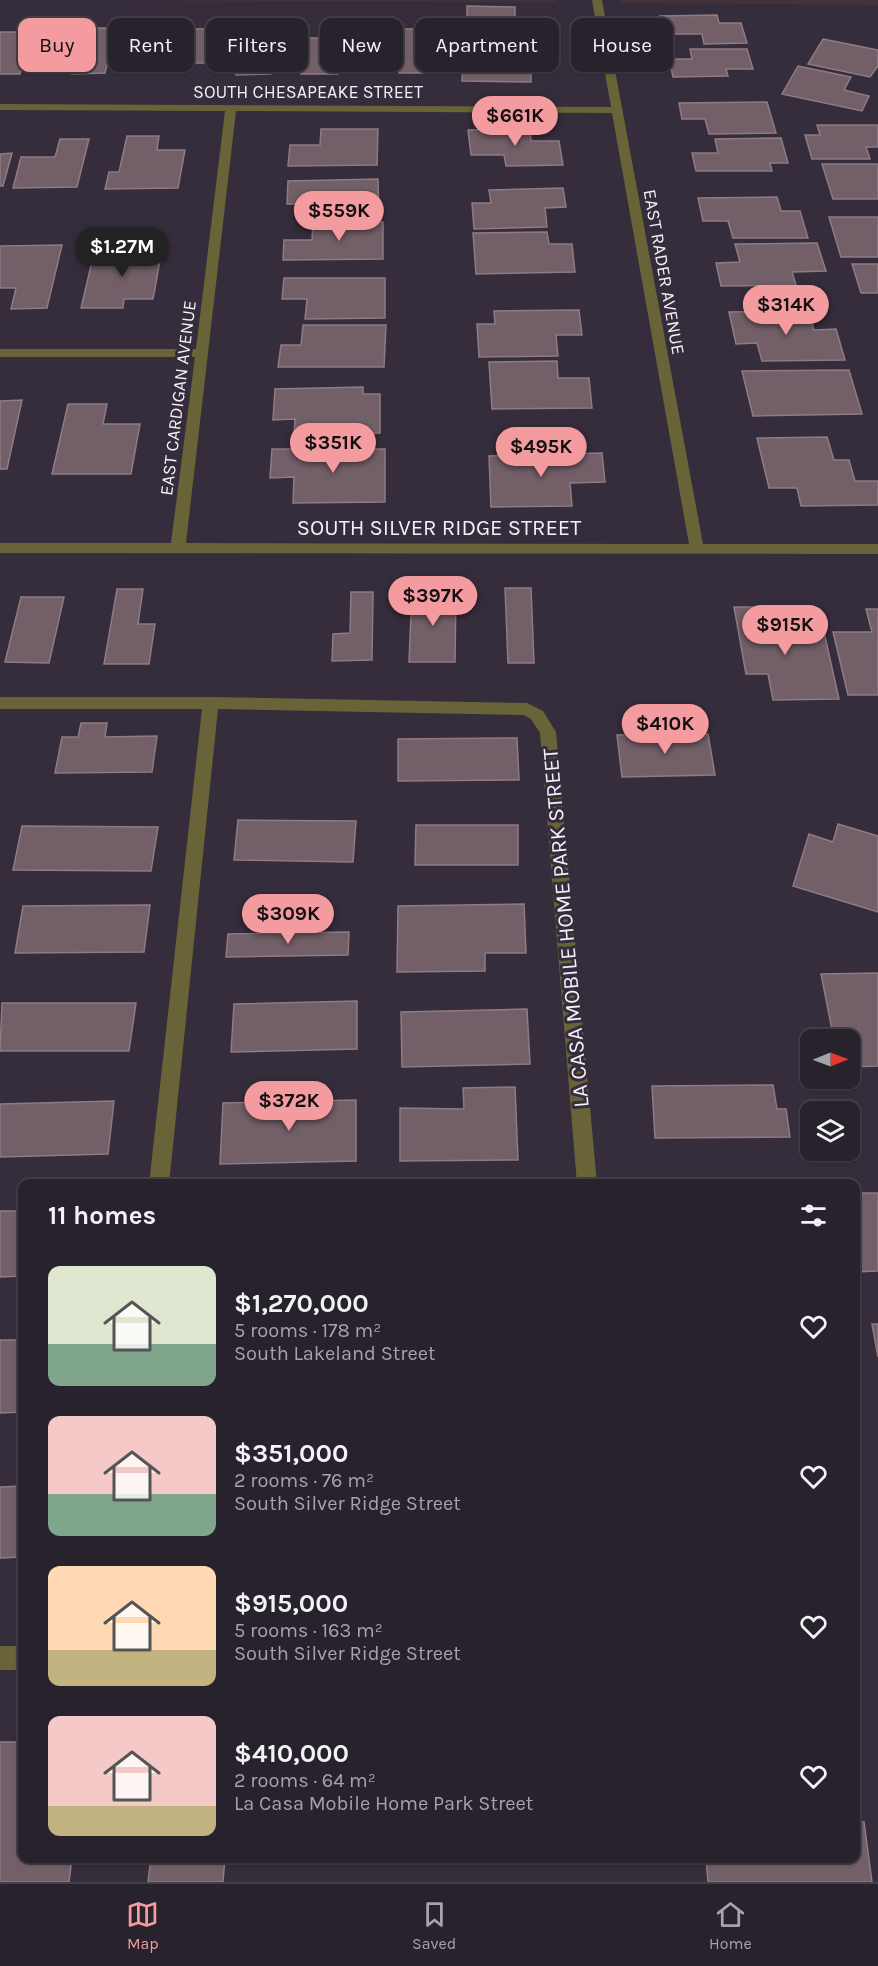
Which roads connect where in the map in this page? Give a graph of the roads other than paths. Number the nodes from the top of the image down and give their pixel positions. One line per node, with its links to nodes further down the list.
1 (597, 0): 4 (street, EAST RADER AVENUE)
2 (0, 107): 3 (street, SOUTH CHESAPEAKE STREET)
3 (231, 108): 4 (street, SOUTH CHESAPEAKE STREET); 6 (street, EAST CARDIGAN AVENUE)
4 (616, 110): 9 (street, EAST RADER AVENUE)
5 (0, 353): 6 (street)
6 (202, 353): 8 (street, EAST CARDIGAN AVENUE)
7 (0, 548): 8 (street, SOUTH SILVER RIDGE STREET)
8 (178, 549): 9 (street, SOUTH SILVER RIDGE STREET)
9 (697, 549): 10 (street, SOUTH SILVER RIDGE STREET)
10 (878, 549)
11 (0, 703): 12 (street)
12 (211, 703): 13 (street); 14 (street, LA CASA MOBILE HOME PARK STREET)
13 (160, 1179)
14 (587, 1179)
15 (0, 1658): 16 (street)
16 (18, 1658)

